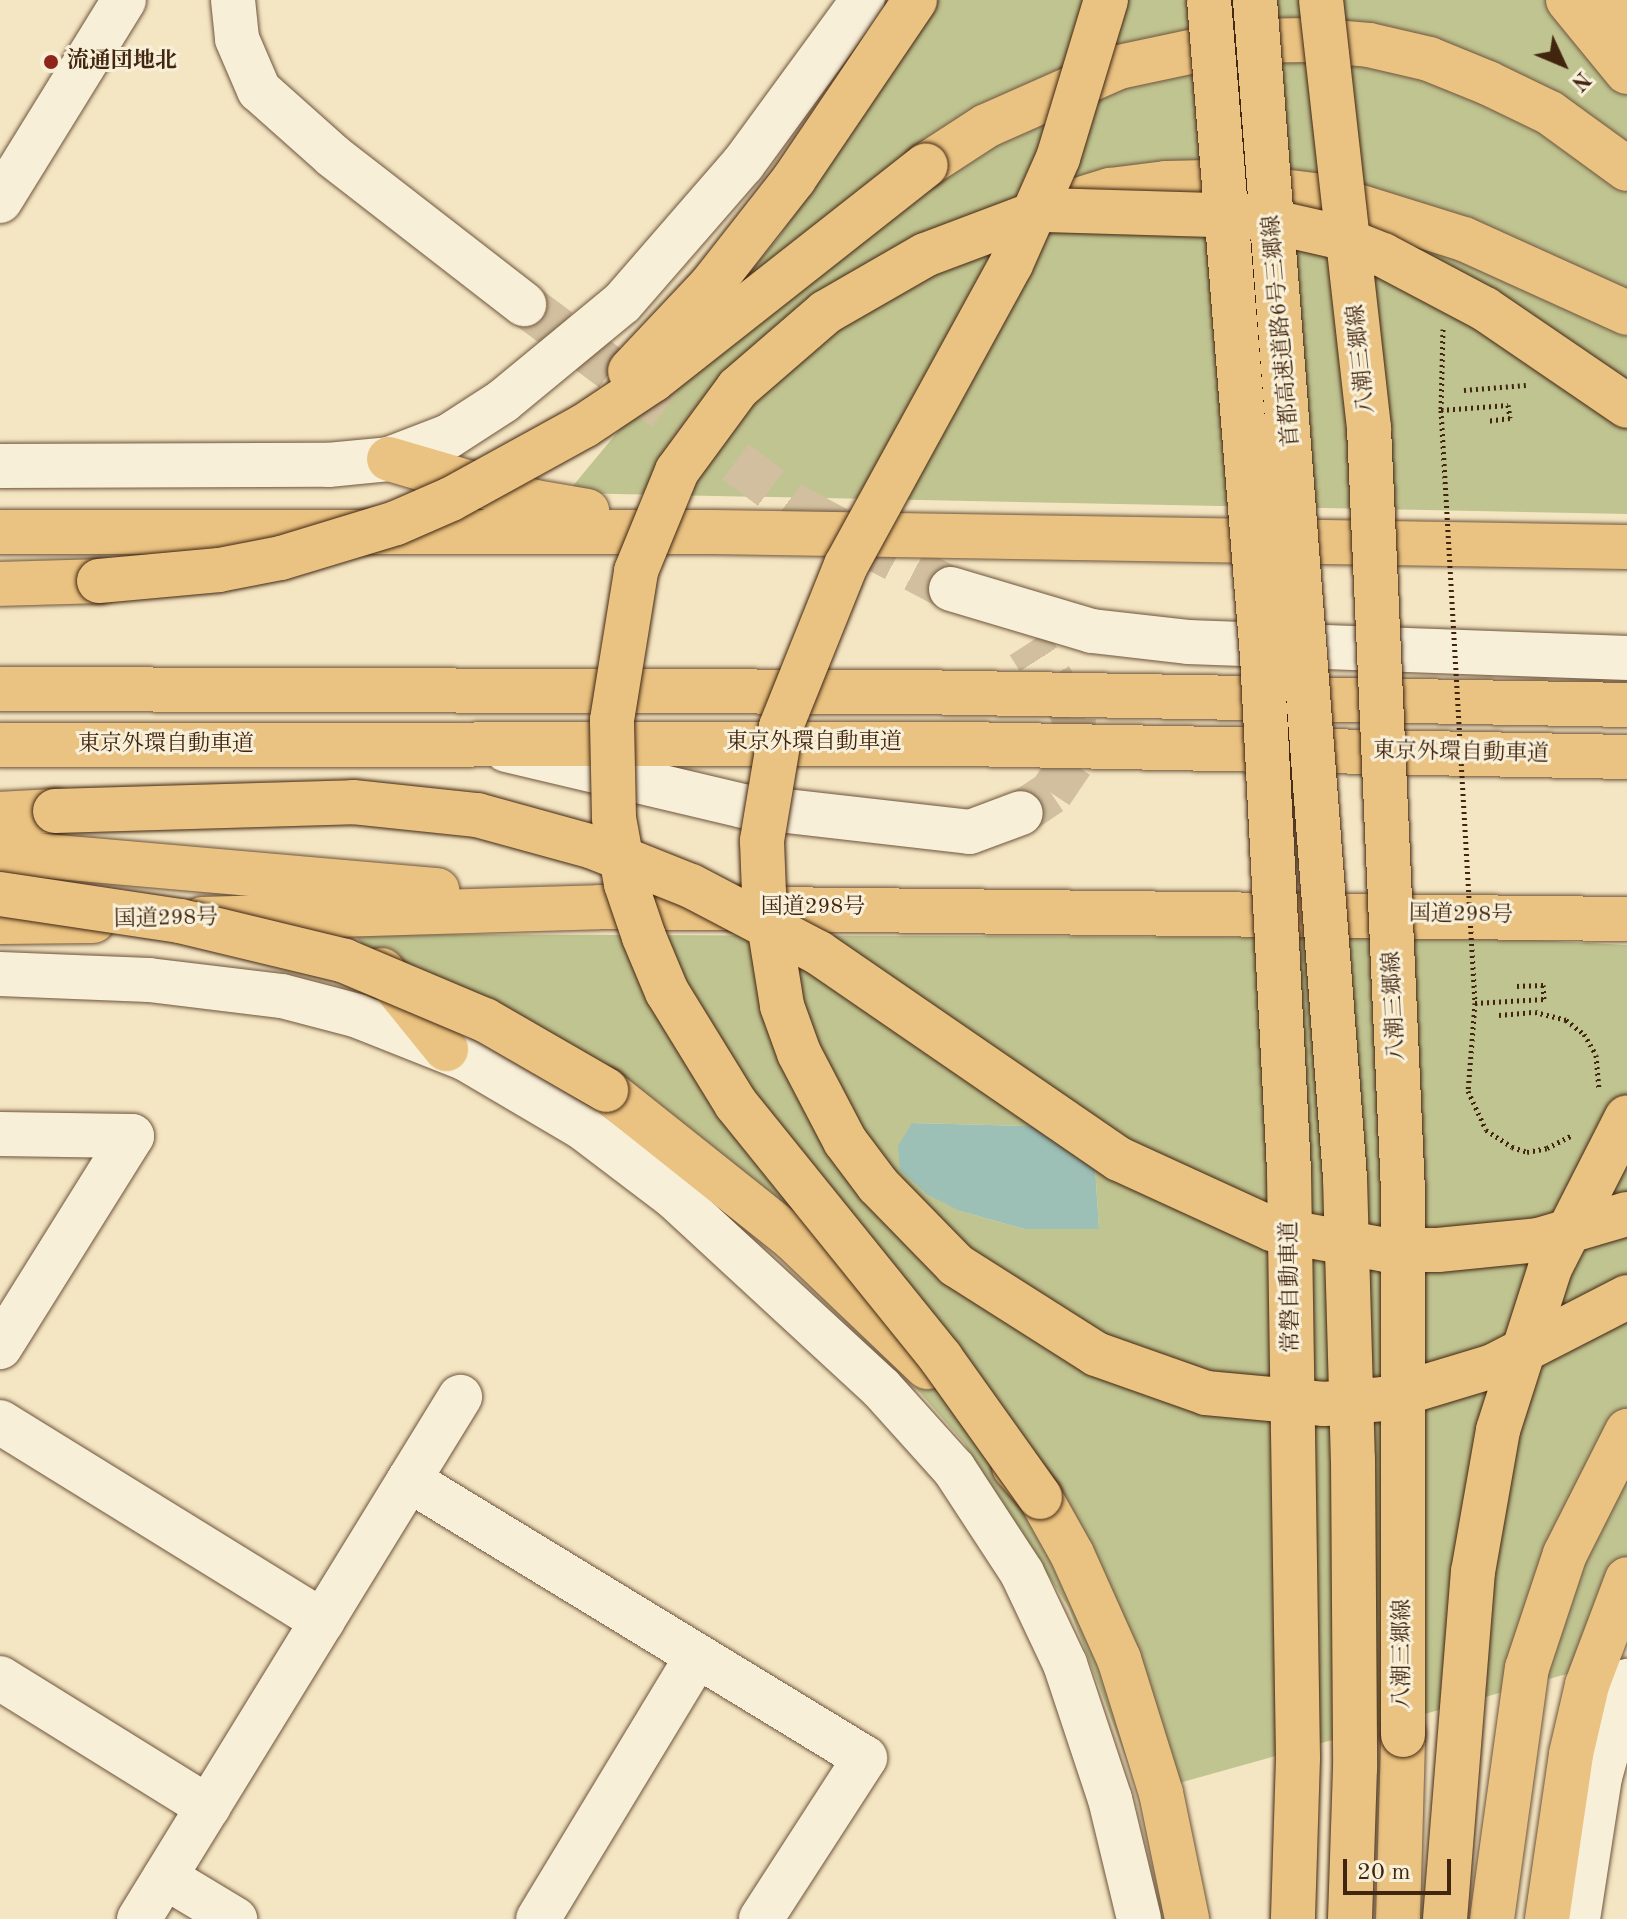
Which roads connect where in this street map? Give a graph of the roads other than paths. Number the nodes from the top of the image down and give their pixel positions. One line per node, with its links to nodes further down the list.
1 (124, 0): 14 (street)
2 (233, 0): 16 (street)
3 (863, 0): 19 (street)
4 (915, 0): 21 (main road, bridge)
5 (1106, 0): 49 (main road, bridge)
6 (1209, 0): 29 (main road, 首都高速道路6号三郷線, bridge)
7 (1255, 0): 70 (main road, 首都高速道路6号三郷線, bridge)
8 (1321, 0): 71 (main road, 八潮三郷線, bridge)
9 (1568, 0): 12 (main road)
10 (1606, 0): 11 (main road)
11 (1627, 21)
12 (1627, 72)
13 (1627, 169): 21 (main road, bridge)
14 (0, 201)
15 (1045, 210): 17 (main road, bridge); 18 (main road, bridge); 55 (main road, bridge)
16 (524, 304)
17 (1627, 313)
18 (1627, 406)
19 (389, 459): 20 (street); 23 (main road)
20 (0, 466)
21 (506, 469): 27 (main road, bridge)
22 (0, 532): 23 (main road)
23 (713, 532): 24 (main road)
24 (1501, 545): 25 (main road); 26 (main road)
25 (1627, 547)
26 (1627, 570)
27 (0, 582)
28 (1028, 643): 30 (street)
29 (1262, 656): 69 (main road, 常磐自動車道, bridge)
30 (1627, 658)
31 (0, 689): 32 (main road)
32 (1627, 705)
33 (484, 744): 34 (main road, 東京外環自動車道); 35 (main road, 東京外環自動車道); 36 (street)
34 (0, 745)
35 (1627, 757)
36 (1021, 813)
37 (0, 814): 48 (main road, bridge)
38 (0, 852): 40 (main road)
39 (0, 894): 55 (main road, bridge)
40 (599, 907): 41 (main road, 国道298号); 42 (main road, 国道298号)
41 (338, 917): 43 (main road, 国道298号); 45 (main road)
42 (1627, 919)
43 (0, 922)
44 (0, 974): 45 (street)
45 (446, 1049): 67 (street)
46 (1611, 1112): 72 (main road, bridge)
47 (0, 1134): 50 (street)
48 (1627, 1214)
49 (1627, 1297)
50 (0, 1347)
51 (460, 1397): 54 (street)
52 (0, 1422): 57 (street)
53 (1627, 1431): 73 (main road)
54 (409, 1480): 57 (street); 58 (street)
55 (1040, 1497): 68 (main road)
56 (1627, 1579): 74 (main road)
57 (322, 1621): 61 (street)
58 (697, 1656): 65 (street); 66 (street)
59 (0, 1678): 61 (street)
60 (1627, 1681): 75 (street)
61 (208, 1807): 62 (street)
62 (165, 1877): 63 (street); 64 (street)
63 (139, 1919)
64 (235, 1919)
65 (538, 1919)
66 (761, 1919)
67 (1139, 1919)
68 (1187, 1919)
69 (1293, 1919)
70 (1350, 1919)
71 (1398, 1919)
72 (1445, 1919)
73 (1492, 1919)
74 (1547, 1919)
75 (1578, 1919)

